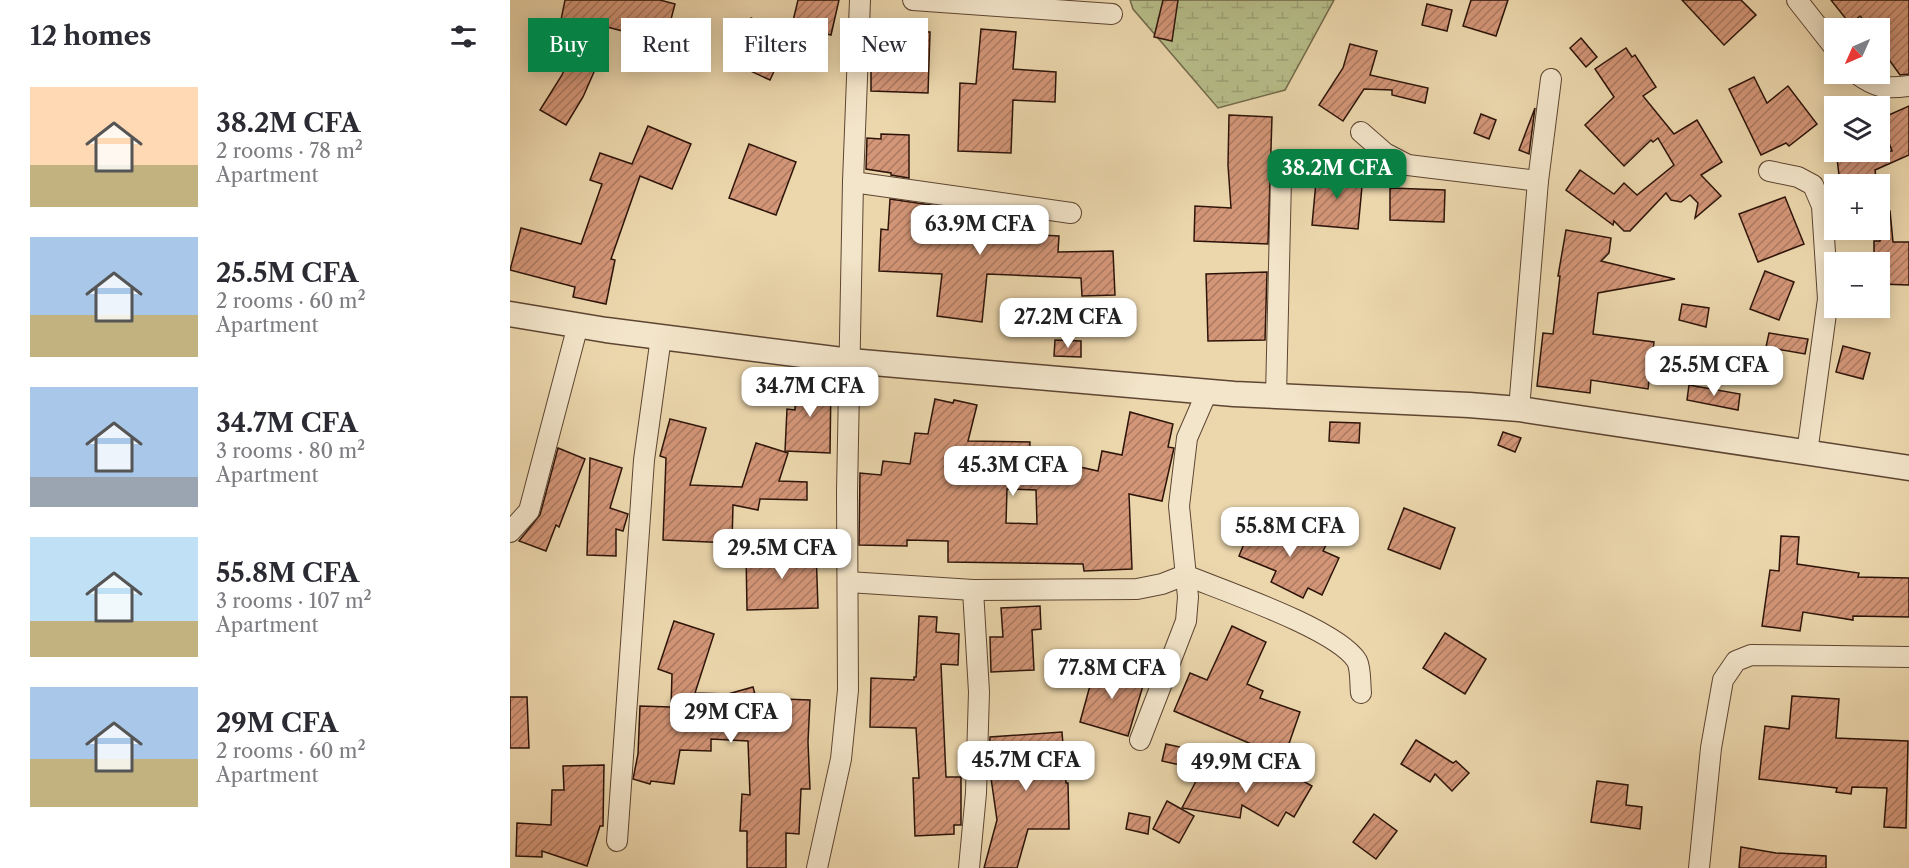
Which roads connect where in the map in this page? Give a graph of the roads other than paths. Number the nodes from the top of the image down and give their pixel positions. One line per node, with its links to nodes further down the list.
1 (860, 0): 12 (street)
2 (913, 0): 4 (street)
3 (1797, 0): 5 (street)
4 (1112, 14)
5 (1824, 34)
6 (1551, 79): 13 (street)
7 (1871, 84): 8 (street)
8 (1909, 86)
9 (1361, 132): 13 (street)
10 (1768, 171): 22 (street)
11 (1281, 179): 20 (street)
12 (853, 182): 14 (street); 18 (street)
13 (1538, 182): 21 (street)
14 (1071, 213)
15 (510, 314): 16 (street)
16 (578, 325): 17 (street); 24 (street)
17 (661, 337): 18 (street); 31 (street)
18 (850, 361): 19 (street); 26 (street)
19 (1207, 392): 20 (street); 25 (street)
20 (1276, 396): 21 (street)
21 (1519, 410): 22 (street)
22 (1808, 453): 23 (street)
23 (1909, 468)
24 (510, 532)
25 (1185, 574): 27 (street); 29 (street); 30 (street)
26 (848, 582): 27 (street); 32 (street)
27 (973, 591): 33 (street)
28 (1909, 657): 34 (street)
29 (1361, 693)
30 (1140, 740)
31 (617, 841)
32 (817, 868)
33 (969, 868)
34 (1699, 868)

